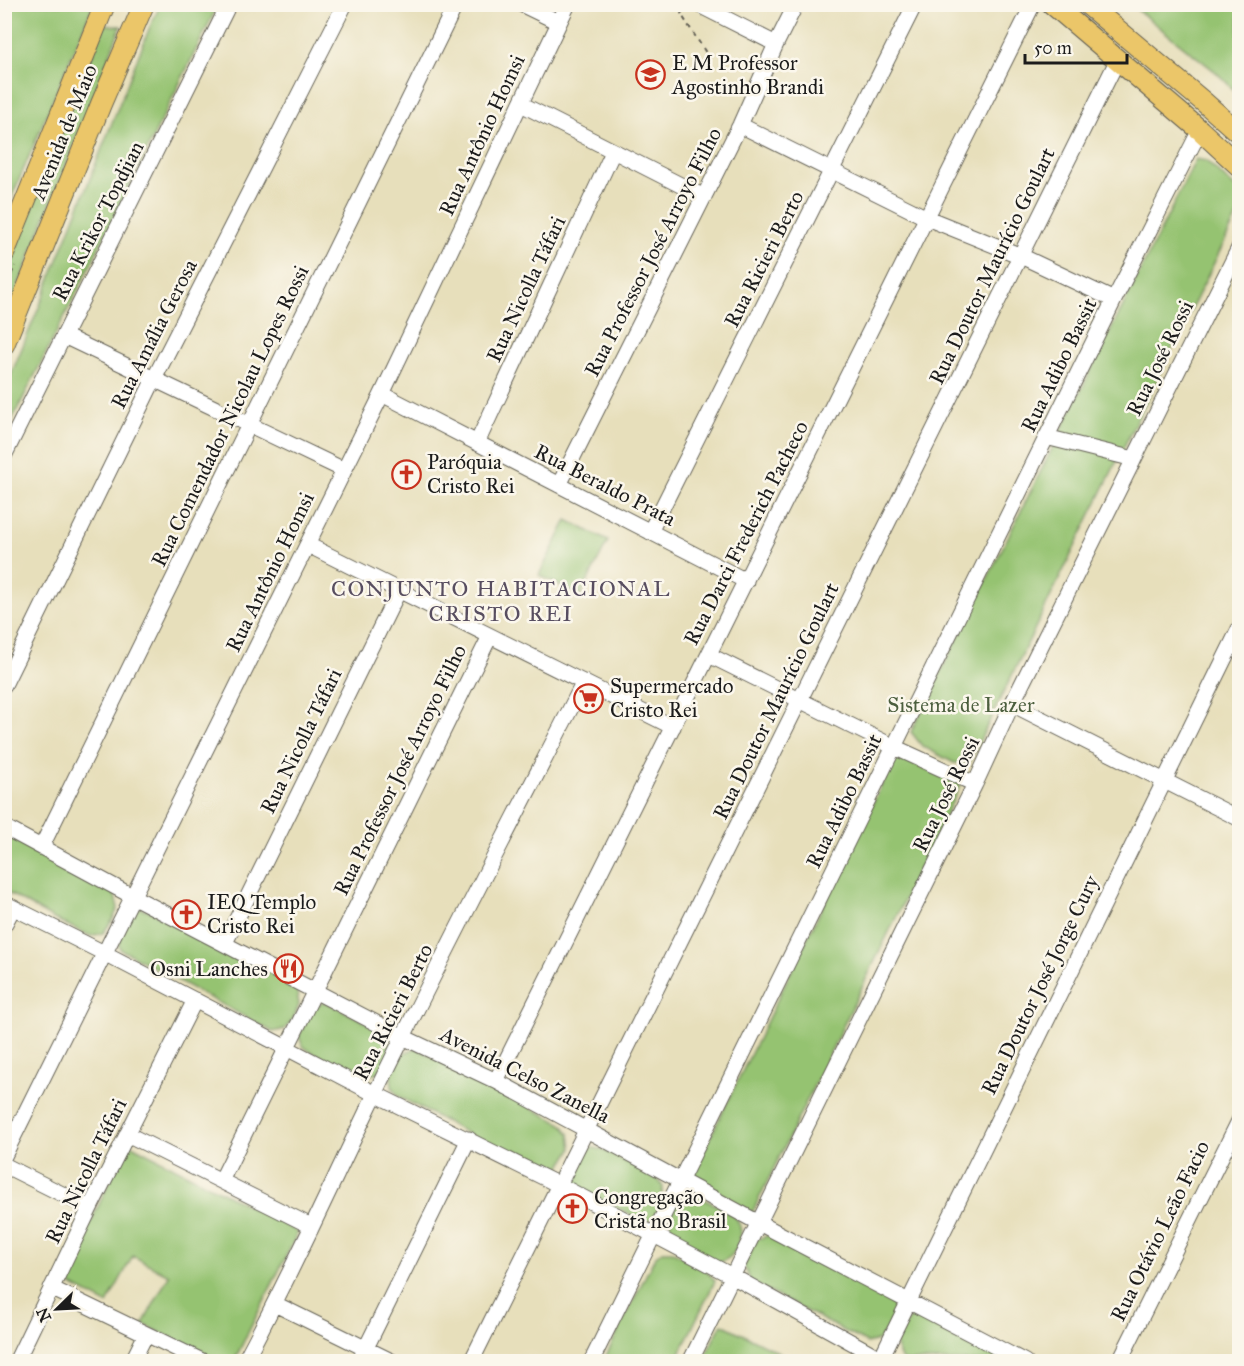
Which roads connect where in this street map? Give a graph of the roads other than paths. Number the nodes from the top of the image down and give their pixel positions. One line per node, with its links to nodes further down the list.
1 (105, 4): 27 (main road, Avenida de Maio)
2 (144, 4): 31 (main road, Avenida de Maio)
3 (230, 4): 30 (street, Rua Krikor Topdjian)
4 (345, 4): 32 (street, Rua Amália Gerosa)
5 (456, 4): 34 (street, Rua Comendador Nicolau Lopes Rossi)
6 (521, 4): 14 (street)
7 (568, 4): 14 (street, Rua Antônio Homsi)
8 (697, 4): 15 (street)
9 (796, 4): 15 (street, Rua Professor José Arroyo Filho)
10 (915, 4): 23 (street, Rua Ricieri Berto)
11 (1033, 4): 25 (street, Rua Darci Frederich Pacheco)
12 (1052, 4): 16 (main road)
13 (1087, 4): 20 (main road)
14 (558, 22): 17 (street, Rua Antônio Homsi)
15 (776, 44): 18 (street, Rua Professor José Arroyo Filho)
16 (1118, 60): 19 (main road); 28 (street, Rua Doutor Maurício Goulart)
17 (521, 104): 21 (street); 33 (street, Rua Antônio Homsi)
18 (740, 125): 23 (street); 24 (street, Rua Professor José Arroyo Filho)
19 (1200, 130): 22 (main road); 29 (street, Rua Adibo Bassit)
20 (1239, 134)
21 (613, 152): 24 (street); 36 (street, Rua Nicolla Táfari)
22 (1239, 167)
23 (832, 171): 25 (street); 41 (street, Rua Ricieri Berto)
24 (704, 198): 40 (street, Rua Professor José Arroyo Filho)
25 (927, 218): 28 (street); 43 (street, Rua Darci Frederich Pacheco)
26 (1239, 246): 38 (street, Rua José Rossi)
27 (4, 254)
28 (1021, 256): 29 (street); 50 (street, Rua Doutor Maurício Goulart)
29 (1114, 300): 35 (street, Rua Adibo Bassit)
30 (64, 336): 32 (street); 37 (street, Rua Krikor Topdjian)
31 (4, 345)
32 (154, 379): 34 (street); 49 (street, Rua Amália Gerosa)
33 (382, 394): 36 (street, Rua Beraldo Prata); 39 (street, Rua Antônio Homsi)
34 (249, 425): 39 (street); 58 (street, Rua Comendador Nicolau Lopes Rossi)
35 (1046, 437): 38 (street); 53 (street, Rua Adibo Bassit)
36 (477, 443): 40 (street, Rua Beraldo Prata)
37 (4, 456)
38 (1134, 459): 51 (street, Rua José Rossi)
39 (344, 470): 42 (street, Rua Antônio Homsi)
40 (559, 485): 41 (street, Rua Beraldo Prata)
41 (650, 532): 43 (street, Rua Beraldo Prata)
42 (308, 545): 44 (street); 59 (street, Rua Antônio Homsi)
43 (746, 581): 47 (street, Rua Darci Frederich Pacheco)
44 (399, 591): 46 (street); 62 (street, Rua Nicolla Táfari)
45 (1239, 627): 54 (street, Rua Doutor José Jorge Cury)
46 (490, 636): 48 (street); 64 (street, Rua Professor José Arroyo Filho)
47 (709, 655): 50 (street); 52 (street, Rua Darci Frederich Pacheco)
48 (584, 682): 52 (street); 66 (street, Rua Ricieri Berto)
49 (4, 685)
50 (800, 699): 53 (street); 71 (street, Rua Doutor Maurício Goulart)
51 (1012, 704): 54 (street); 55 (street, Rua José Rossi)
52 (673, 727): 68 (street, Rua Darci Frederich Pacheco)
53 (894, 747): 55 (street); 77 (street, Rua Adibo Bassit)
54 (1164, 782): 56 (street); 85 (street, Rua Doutor José Jorge Cury)
55 (975, 784): 80 (street, Rua José Rossi)
56 (1239, 819)
57 (4, 827): 58 (street, Avenida Celso Zanella)
58 (42, 846): 59 (street, Avenida Celso Zanella)
59 (132, 896): 62 (street, Avenida Celso Zanella); 63 (street, Rua Antônio Homsi)
60 (9, 906): 61 (street); 63 (street)
61 (4, 925)
62 (225, 943): 64 (street, Avenida Celso Zanella)
63 (104, 953): 65 (street); 74 (street, Rua Antônio Homsi)
64 (315, 991): 66 (street, Avenida Celso Zanella); 67 (street, Rua Professor José Arroyo Filho)
65 (195, 1000): 67 (street); 72 (street, Rua Nicolla Táfari)
66 (403, 1037): 68 (street, Avenida Celso Zanella); 69 (street, Rua Ricieri Berto)
67 (286, 1048): 69 (street); 76 (street, Rua Professor José Arroyo Filho)
68 (496, 1081): 71 (street, Avenida Celso Zanella)
69 (375, 1094): 73 (street); 81 (street, Rua Ricieri Berto)
70 (1239, 1119): 99 (street, Rua Otávio Leão Facio)
71 (587, 1129): 77 (street, Avenida Celso Zanella); 78 (street, Rua Doutor Maurício Goulart)
72 (127, 1134): 76 (street); 79 (street, Rua Nicolla Táfari)
73 (469, 1139): 78 (street); 88 (street)
74 (4, 1156)
75 (4, 1165): 79 (street)
76 (221, 1181): 81 (street)
77 (680, 1181): 80 (street, Avenida Celso Zanella); 82 (street, Rua Adibo Bassit)
78 (559, 1185): 82 (street); 95 (street, Rua Doutor Maurício Goulart)
79 (90, 1208): 84 (street, Rua Nicolla Táfari)
80 (759, 1223): 83 (street, Rua José Rossi); 85 (street, Avenida Celso Zanella)
81 (311, 1226): 86 (street, Rua Ricieri Berto)
82 (653, 1234): 83 (street); 96 (street, Rua Adibo Bassit)
83 (732, 1276): 89 (street); 97 (street, Rua José Rossi)
84 (51, 1288): 87 (street); 90 (street, Rua Nicolla Táfari)
85 (909, 1300): 89 (street, Rua Doutor José Jorge Cury); 98 (street, Avenida Celso Zanella)
86 (275, 1304): 88 (street); 93 (street, Rua Ricieri Berto)
87 (146, 1334): 91 (street); 92 (street)
88 (362, 1355): 94 (street)
89 (882, 1360)
90 (16, 1362)
91 (132, 1362)
92 (204, 1362)
93 (244, 1362)
94 (393, 1362)
95 (471, 1362)
96 (591, 1362)
97 (690, 1362)
98 (1025, 1362)
99 (1119, 1362)

